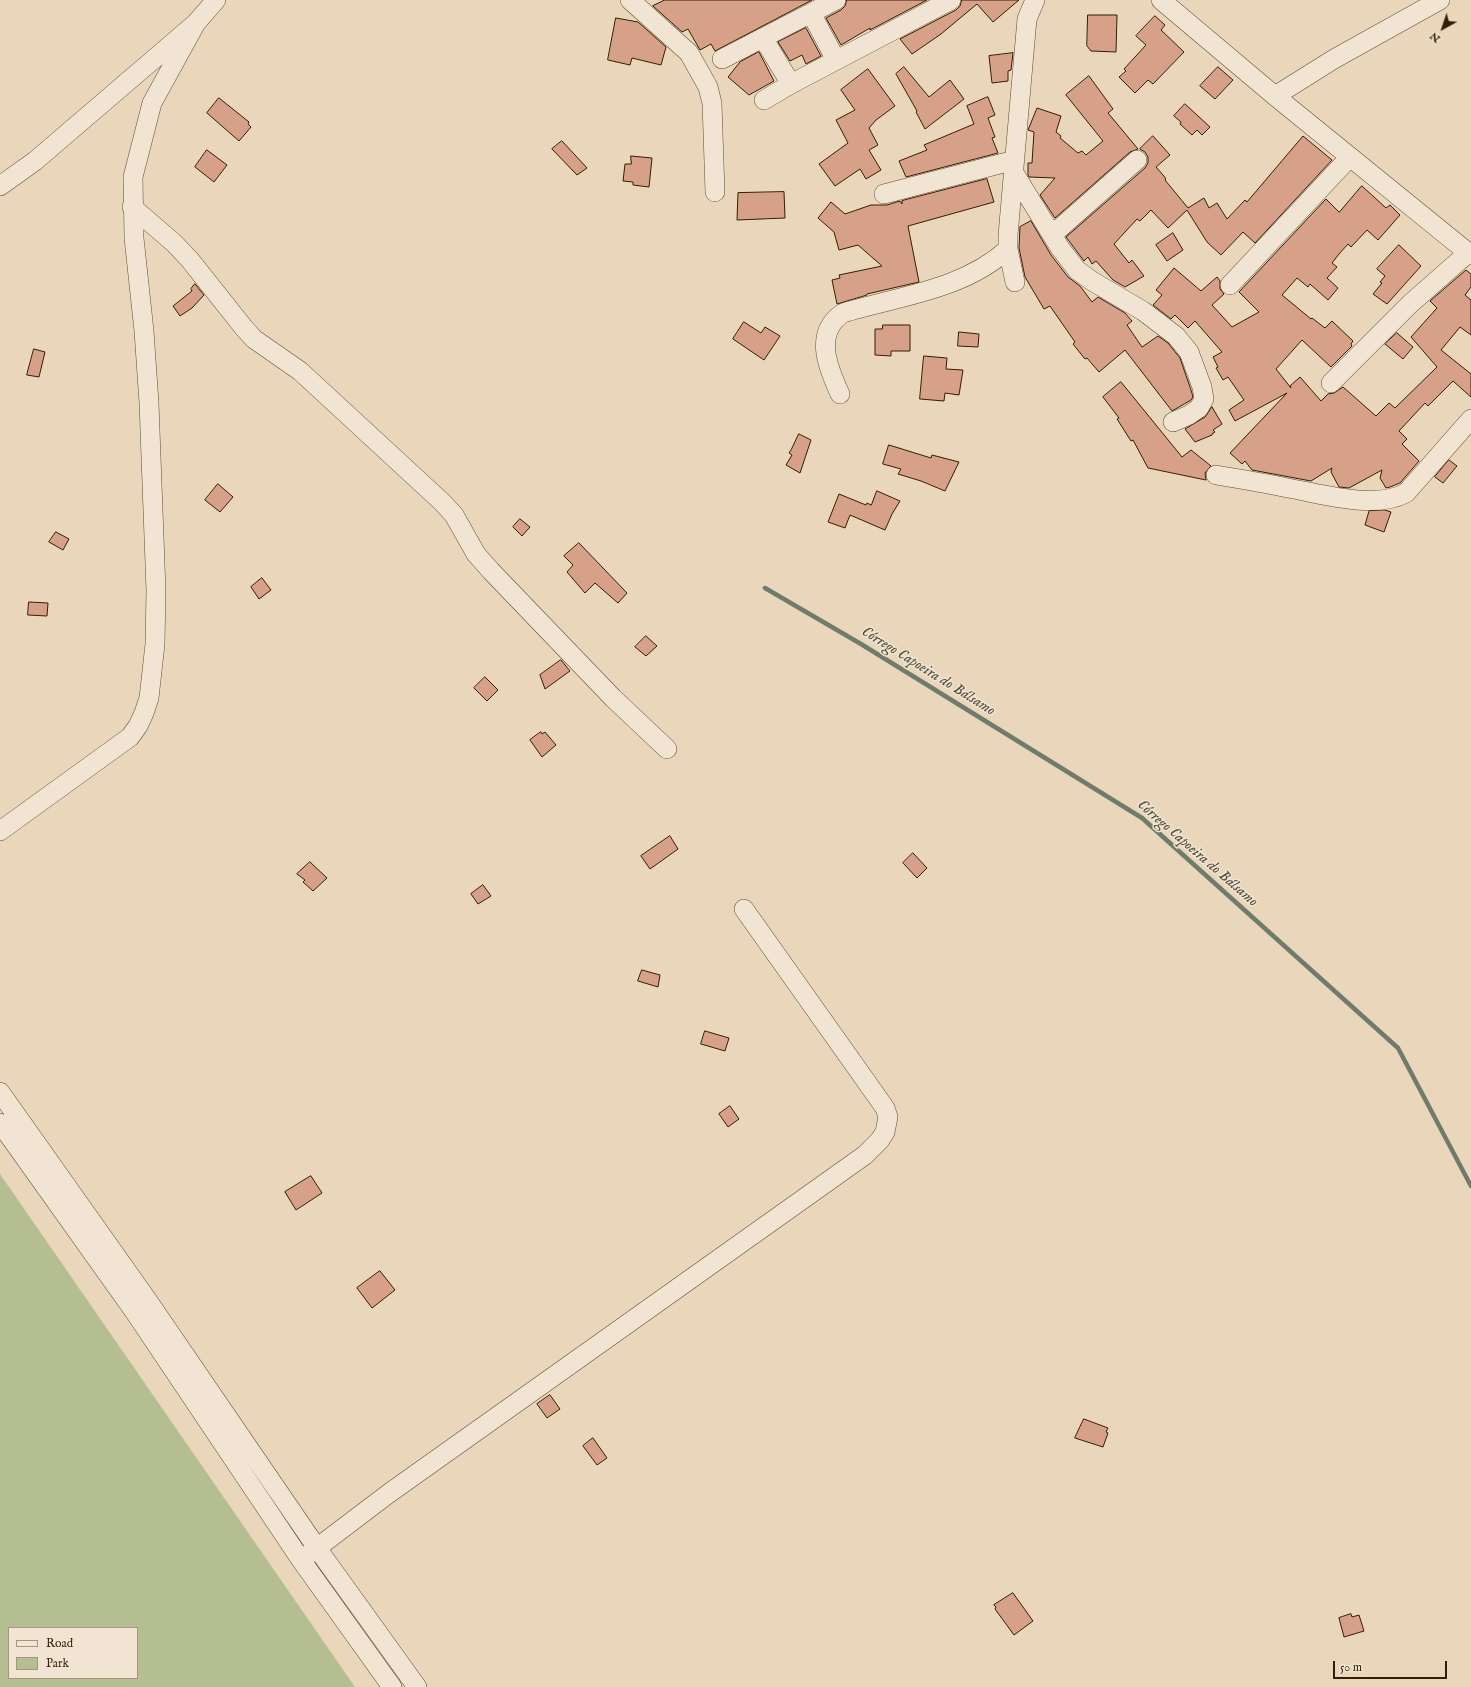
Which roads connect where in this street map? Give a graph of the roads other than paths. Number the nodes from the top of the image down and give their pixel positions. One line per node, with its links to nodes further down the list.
1 (216, 0): 9 (street)
2 (630, 0): 20 (street)
3 (836, 0): 8 (street)
4 (951, 0): 12 (street)
5 (1035, 0): 18 (street)
6 (1161, 0): 14 (street)
7 (1440, 0): 14 (street)
8 (811, 13): 10 (street); 12 (street)
9 (196, 23): 19 (street); 22 (street)
10 (763, 38): 11 (street); 13 (street)
11 (722, 59)
12 (836, 60): 13 (street)
13 (791, 84): 15 (street)
14 (1275, 96): 16 (street)
15 (764, 100)
16 (1350, 156): 25 (street); 27 (street)
17 (1137, 160): 23 (street)
18 (1014, 166): 21 (street); 23 (street); 24 (street)
19 (0, 186)
20 (716, 192)
21 (884, 194)
22 (132, 207): 33 (street); 34 (street)
23 (1052, 235): 31 (street)
24 (1008, 249): 26 (street); 29 (street)
25 (1470, 254): 28 (street)
26 (1015, 282)
27 (1230, 285)
28 (1331, 383)
29 (840, 394)
30 (1471, 419): 32 (street)
31 (1173, 422)
32 (1216, 475)
33 (667, 749)
34 (0, 831)
35 (744, 909): 38 (street)
36 (0, 1092): 38 (street)
37 (0, 1123): 39 (street)
38 (317, 1548): 39 (street); 41 (street)
39 (301, 1560): 40 (street)
40 (392, 1687)
41 (417, 1687)

